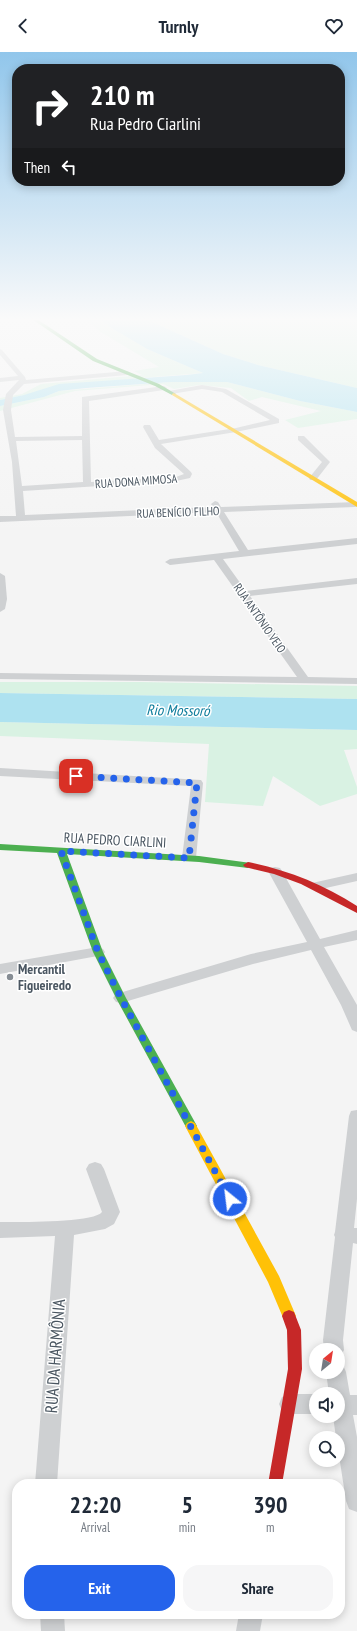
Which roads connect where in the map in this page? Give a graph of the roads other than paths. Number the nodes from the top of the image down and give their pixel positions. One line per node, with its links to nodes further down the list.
1 (13, 391): 9 (street)
2 (137, 391): 7 (street)
3 (169, 391): 6 (street)
4 (225, 391): 6 (street)
5 (147, 427): 10 (street, RUA DONA MIMOSA)
6 (236, 430): 10 (street); 11 (street)
7 (86, 438): 9 (street); 12 (street)
8 (301, 438): 11 (street)
9 (13, 439): 13 (street)
10 (156, 443): 12 (street, RUA DONA MIMOSA)
11 (313, 478): 14 (street)
12 (88, 484): 13 (street, RUA DONA MIMOSA)
13 (20, 489): 18 (street)
14 (346, 498): 15 (street); 16 (street, RUA BENÍCIO FILHO)
15 (356, 505): 16 (street, RUA BENÍCIO FILHO)
16 (217, 507): 18 (street, RUA BENÍCIO FILHO); 21 (street)
17 (0, 513): 18 (street, RUA BENÍCIO FILHO)
18 (21, 515): 19 (street, RUA BENÍCIO FILHO)
19 (0, 519)
20 (357, 541): 21 (street)
21 (245, 553): 22 (street)
22 (217, 557): 23 (street); 26 (street, RUA ANTÔNIO VEIO)
23 (170, 562)
24 (0, 576): 27 (street)
25 (357, 580): 26 (street)
26 (243, 594): 29 (street, RUA ANTÔNIO VEIO)
27 (0, 609)
28 (0, 676): 29 (street)
29 (304, 679): 30 (street)
30 (357, 681)
31 (0, 772): 34 (street)
32 (0, 847): 33 (street, RUA PEDRO CIARLINI)
33 (61, 851): 34 (street, RUA PEDRO CIARLINI); 41 (street)
34 (189, 858): 35 (street, RUA PEDRO CIARLINI)
35 (275, 871): 37 (street, RUA PEDRO CIARLINI); 40 (street)
36 (357, 877): 37 (street)
37 (316, 886): 38 (street, RUA PEDRO CIARLINI)
38 (357, 910)
39 (357, 935): 40 (street)
40 (316, 945): 43 (street); 44 (street)
41 (98, 952): 42 (street); 43 (street)
42 (0, 968)
43 (121, 998): 51 (street)
44 (357, 1026)
45 (357, 1116): 49 (street)
46 (95, 1169): 47 (street)
47 (65, 1228): 48 (street); 54 (street, RUA DA HARMÔNIA)
48 (0, 1230)
49 (350, 1230): 50 (street)
50 (333, 1343)
51 (289, 1404): 52 (street); 55 (street)
52 (309, 1404)
53 (345, 1404): 56 (street)
54 (46, 1479)
55 (276, 1479)
56 (357, 1500)
57 (52, 1619): 59 (street)
58 (250, 1619): 60 (street)
59 (53, 1631)
60 (248, 1631)

